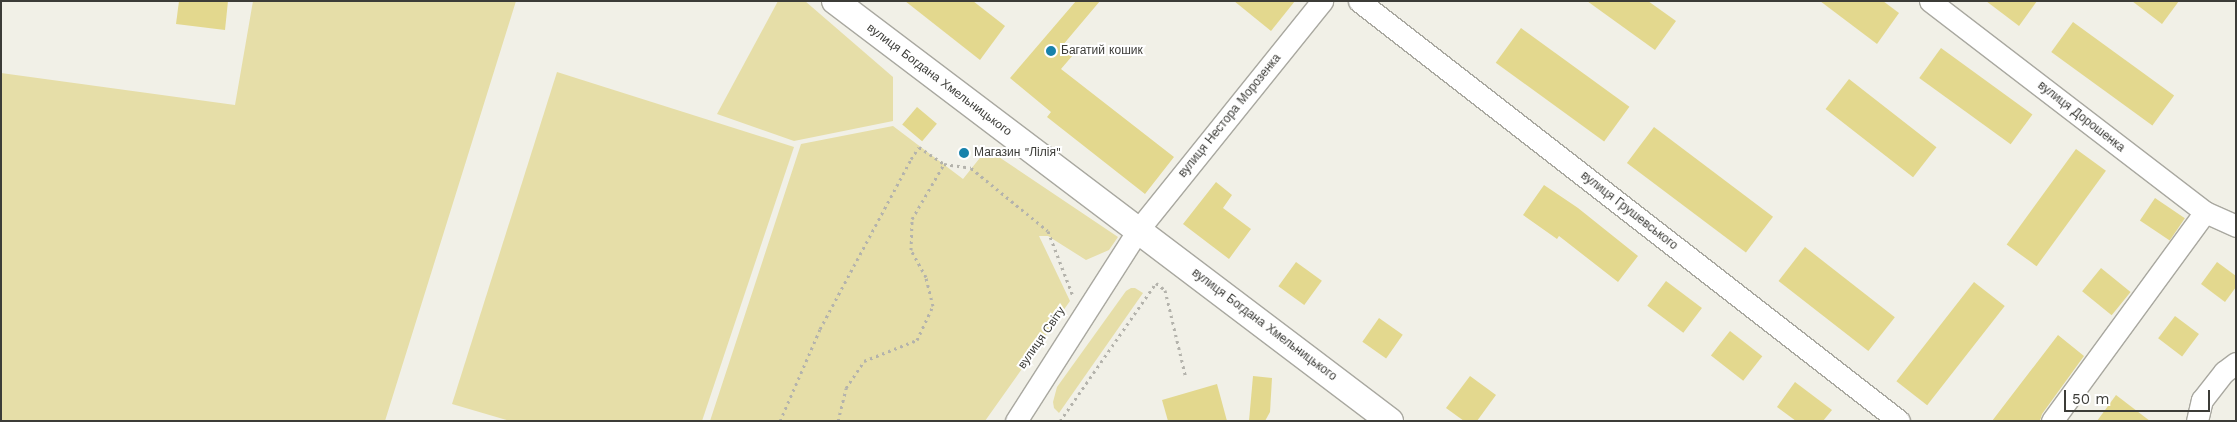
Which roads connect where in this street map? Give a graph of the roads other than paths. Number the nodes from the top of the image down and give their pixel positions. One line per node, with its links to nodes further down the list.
1 (835, 1): 7 (street, вулиця Богдана Хмельницького)
2 (1322, 1): 7 (street, вулиця Нестора Морозенка)
3 (1359, 1): 11 (street, вулиця Грушевського)
4 (1930, 1): 5 (street, вулиця Дорошенка)
5 (2205, 212): 6 (street, вулиця Дорошенка); 12 (street)
6 (2236, 226)
7 (1138, 230): 9 (street); 10 (street, вулиця Богдана Хмельницького)
8 (2236, 363): 13 (street)
9 (1016, 421)
10 (1390, 421)
11 (1899, 421)
12 (2052, 421)
13 (2197, 421)

